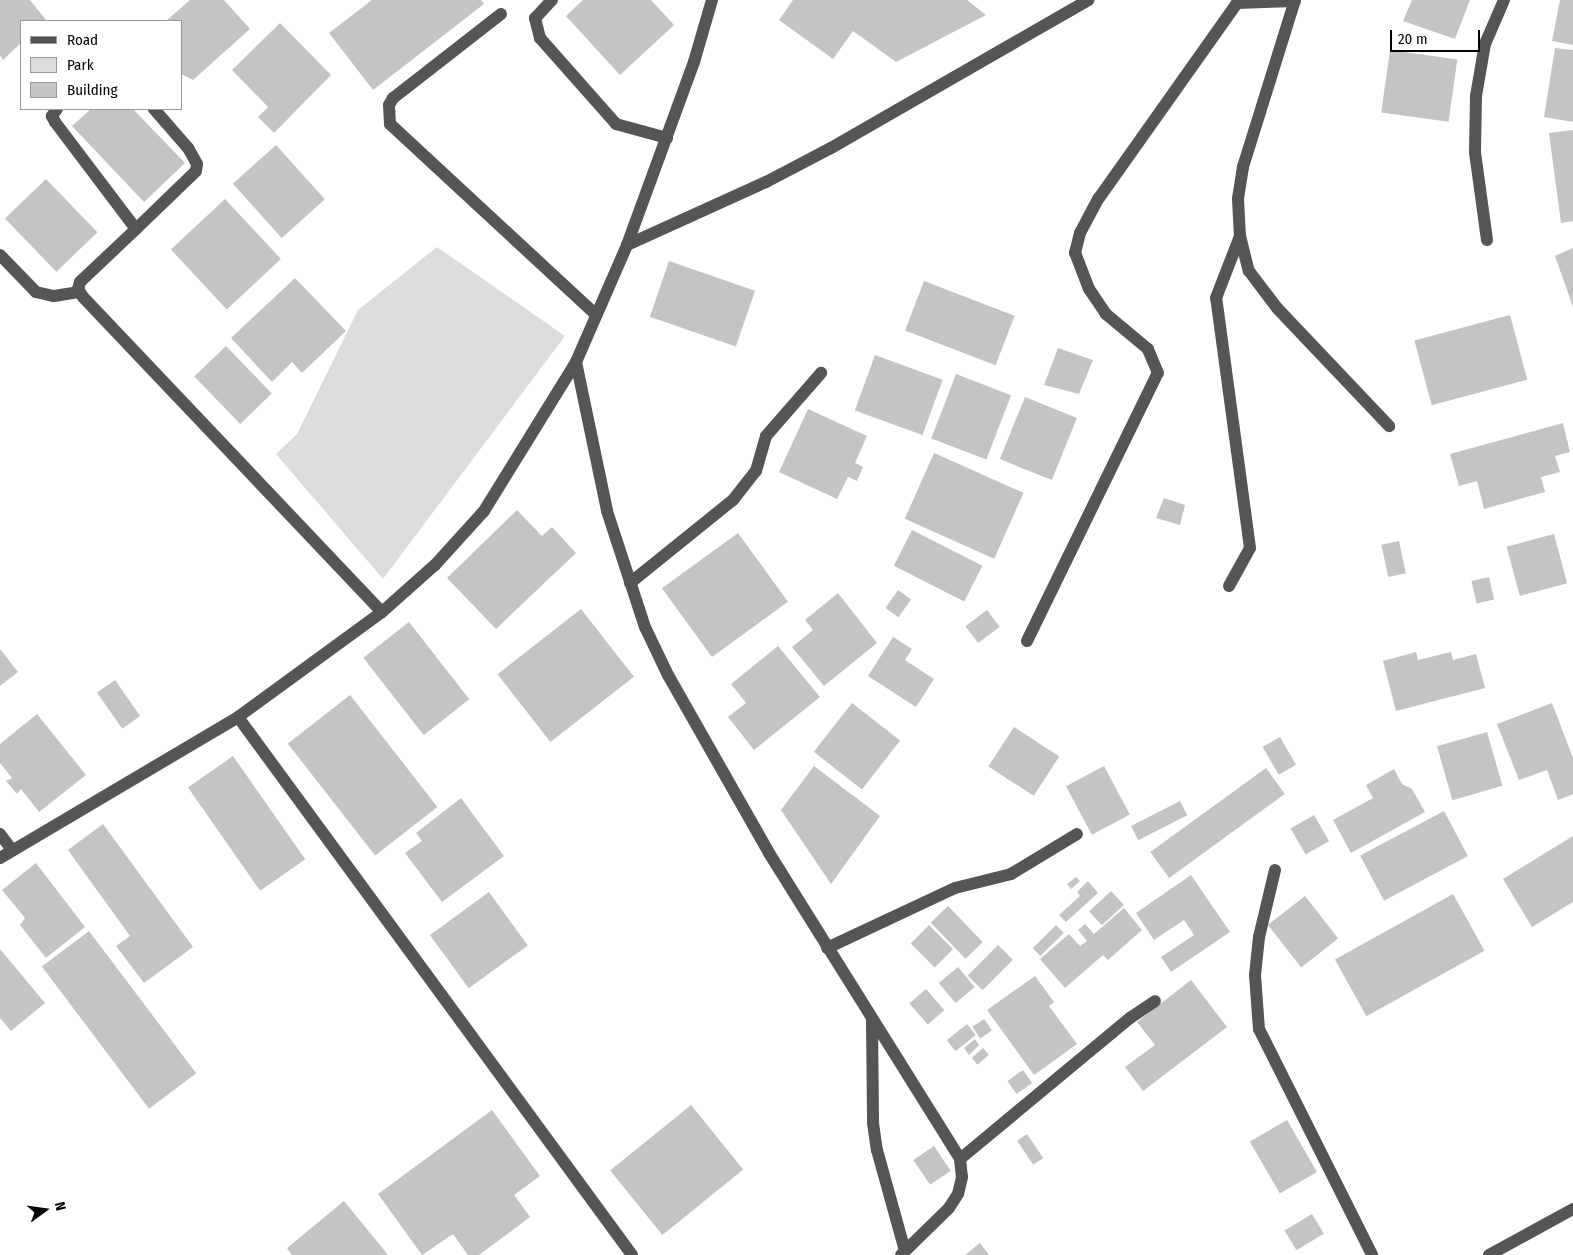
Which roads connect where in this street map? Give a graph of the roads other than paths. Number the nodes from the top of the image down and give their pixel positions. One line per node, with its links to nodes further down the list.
1 (552, 0): 9 (street)
2 (712, 0): 9 (street)
3 (1088, 0): 13 (street)
4 (1295, 0): 11 (street); 23 (street)
5 (1504, 0): 12 (street)
6 (501, 14): 16 (street)
7 (56, 110): 10 (street)
8 (155, 110): 10 (street)
9 (667, 138): 13 (street)
10 (136, 229): 15 (street)
11 (1240, 236): 19 (street); 21 (street)
12 (1487, 240)
13 (627, 245): 16 (street)
14 (0, 255): 15 (street)
15 (80, 292): 22 (street)
16 (596, 315): 17 (street)
17 (576, 362): 20 (street); 22 (street)
18 (821, 373): 20 (street)
19 (1389, 426)
20 (630, 583): 30 (street)
21 (1229, 586)
22 (382, 612): 24 (street)
23 (1027, 641)
24 (238, 717): 27 (street); 36 (street)
25 (0, 834): 27 (street)
26 (1077, 834): 30 (street)
27 (12, 850): 28 (street)
28 (0, 858)
29 (1276, 870): 37 (street)
30 (827, 948): 32 (street)
31 (1155, 1001): 33 (street)
32 (872, 1021): 33 (street); 35 (street)
33 (960, 1159): 35 (street)
34 (1573, 1209): 38 (street)
35 (903, 1253)
36 (632, 1255)
37 (1372, 1255)
38 (1490, 1255)

